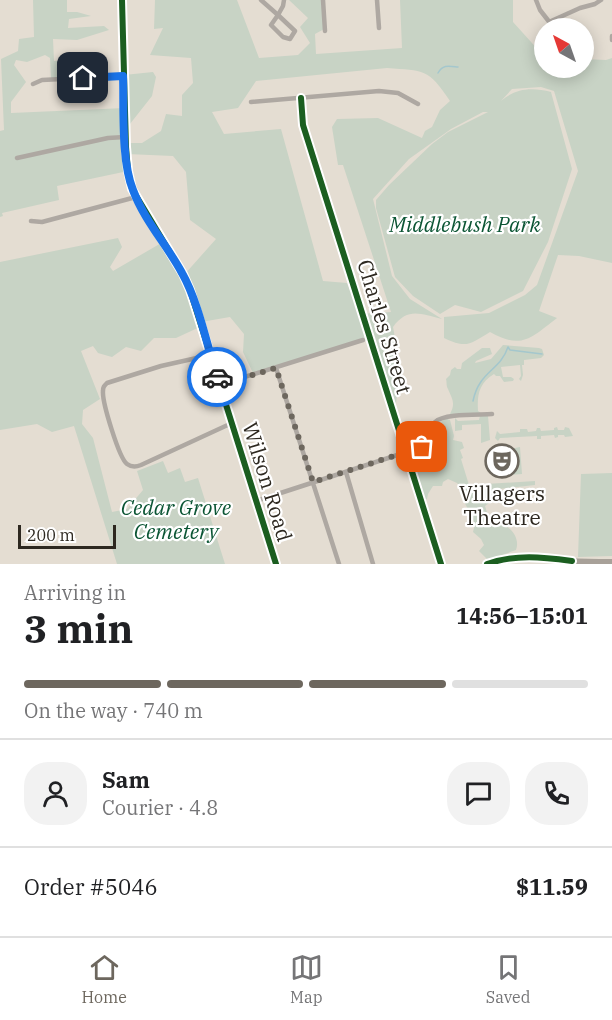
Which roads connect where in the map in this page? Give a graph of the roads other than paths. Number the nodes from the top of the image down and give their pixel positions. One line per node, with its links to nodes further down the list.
1 (122, 0): 15 (street, Wilson Road)
2 (261, 0): 10 (street)
3 (284, 0): 10 (street)
4 (323, 0): 14 (street)
5 (377, 0): 13 (street)
6 (536, 0): 11 (street)
7 (580, 0): 9 (street)
8 (601, 0): 9 (street)
9 (580, 8): 12 (street)
10 (278, 15): 10 (street)
11 (547, 18)
12 (558, 18)
13 (379, 28)
14 (325, 31)
15 (123, 76): 16 (street); 20 (street, Wilson Road)
16 (33, 84)
17 (301, 98): 18 (street); 19 (street); 30 (street, Charles Street)
18 (251, 102)
19 (418, 104)
20 (125, 137): 21 (street); 22 (street, Wilson Road)
21 (17, 158)
22 (136, 197): 23 (street); 25 (street, Wilson Road)
23 (31, 221)
24 (363, 340): 26 (street)
25 (210, 355): 27 (street, Wilson Road); 29 (street)
26 (276, 368): 27 (street); 32 (street)
27 (219, 385): 29 (street, Wilson Road)
28 (492, 414): 30 (street)
29 (232, 423): 33 (street, Wilson Road)
30 (406, 454): 31 (street); 40 (street, Charles Street)
31 (346, 472): 32 (street); 39 (street)
32 (313, 482): 33 (street); 38 (street)
33 (256, 501): 37 (street, Wilson Road)
34 (554, 559): 36 (main road); 41 (main road); 42 (main road)
35 (612, 562): 36 (main road)
36 (571, 563)
37 (276, 564)
38 (339, 564)
39 (373, 564)
40 (441, 564)
41 (487, 564)
42 (561, 564)

